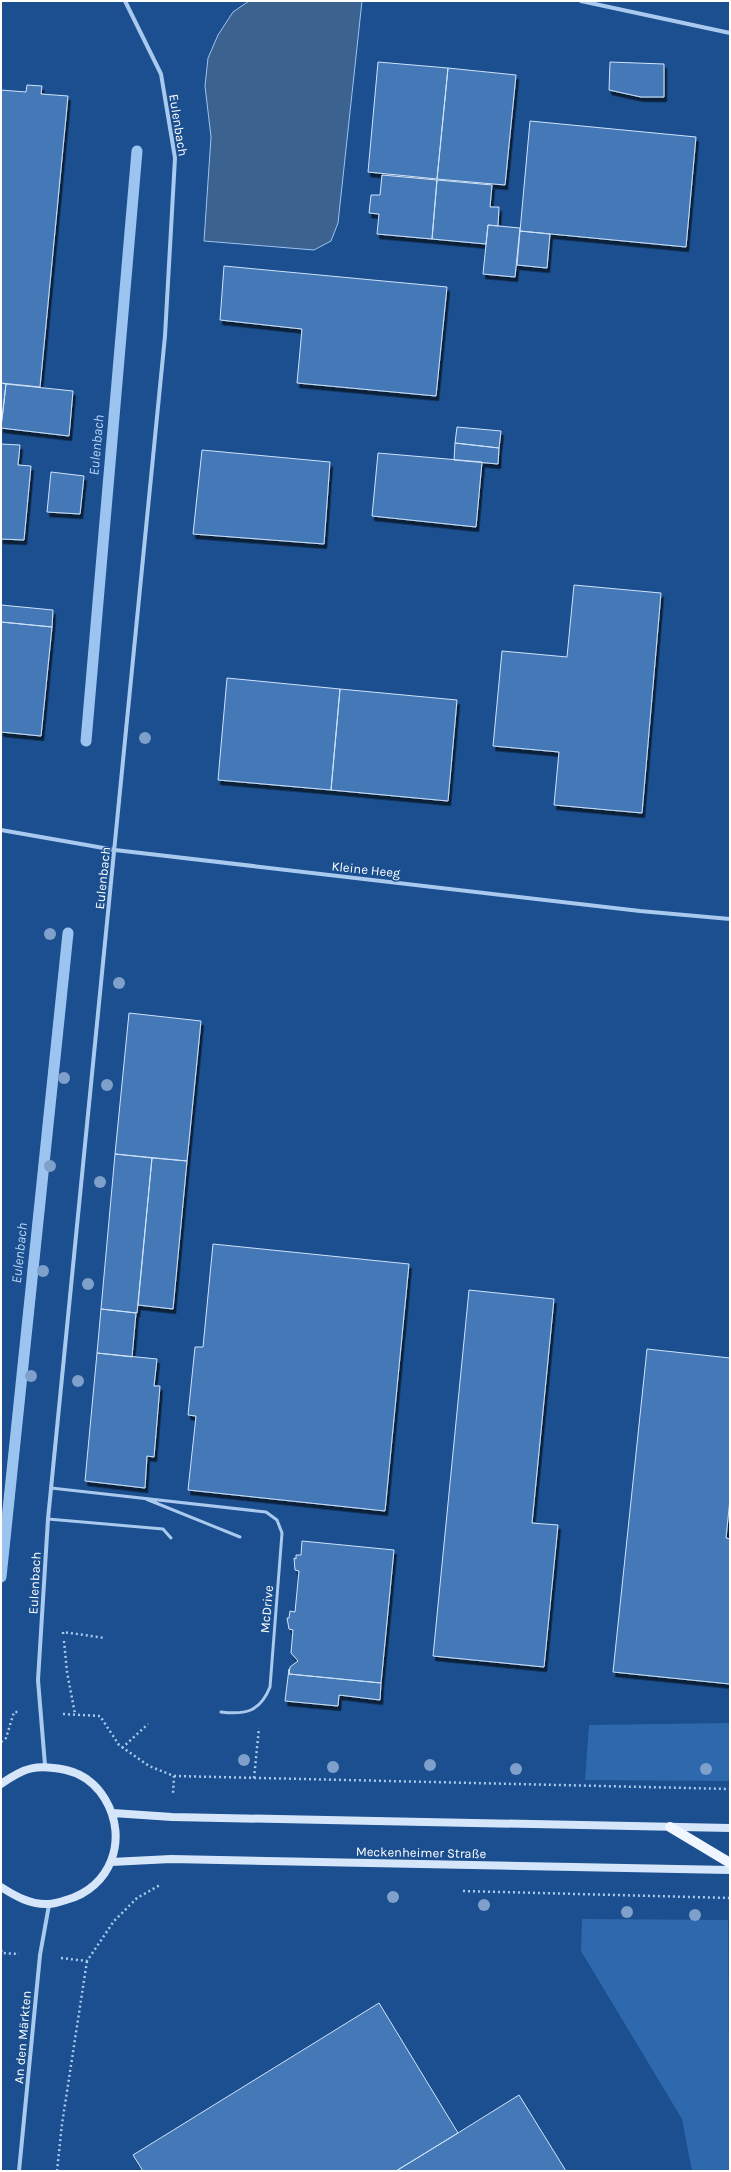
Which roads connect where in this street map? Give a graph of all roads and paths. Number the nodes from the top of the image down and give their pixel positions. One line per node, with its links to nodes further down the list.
1 (125, 1): 5 (street, Eulenbach)
2 (581, 1): 3 (street)
3 (730, 33)
4 (1, 830): 5 (street, Kleine Heeg)
5 (115, 850): 6 (street, Kleine Heeg); 7 (street, Eulenbach)
6 (730, 919)
7 (51, 1488): 8 (lane, McDrive); 9 (street, Eulenbach)
8 (143, 1498): 10 (lane); 13 (lane, McDrive)
9 (48, 1519): 11 (lane); 18 (street, Eulenbach)
10 (240, 1537)
11 (172, 1538)
12 (105, 1638): 14 (path)
13 (220, 1712)
14 (75, 1714)
15 (148, 1724): 17 (path)
16 (259, 1728): 20 (path)
17 (122, 1748)
18 (45, 1766): 21 (main road); 23 (main road)
19 (174, 1776): 20 (path)
20 (254, 1778): 22 (path)
21 (1, 1784)
22 (730, 1789)
23 (113, 1813): 24 (main road); 26 (main road)
24 (670, 1827): 25 (main road); 27 (main road)
25 (730, 1828)
26 (111, 1862): 28 (main road, Meckenheimer Straße); 30 (main road)
27 (730, 1863)
28 (730, 1870)
29 (1, 1887): 30 (main road)
30 (50, 1905): 32 (street, An den Märkten)
31 (87, 1961): 33 (path)
32 (19, 2171)
33 (57, 2171)

